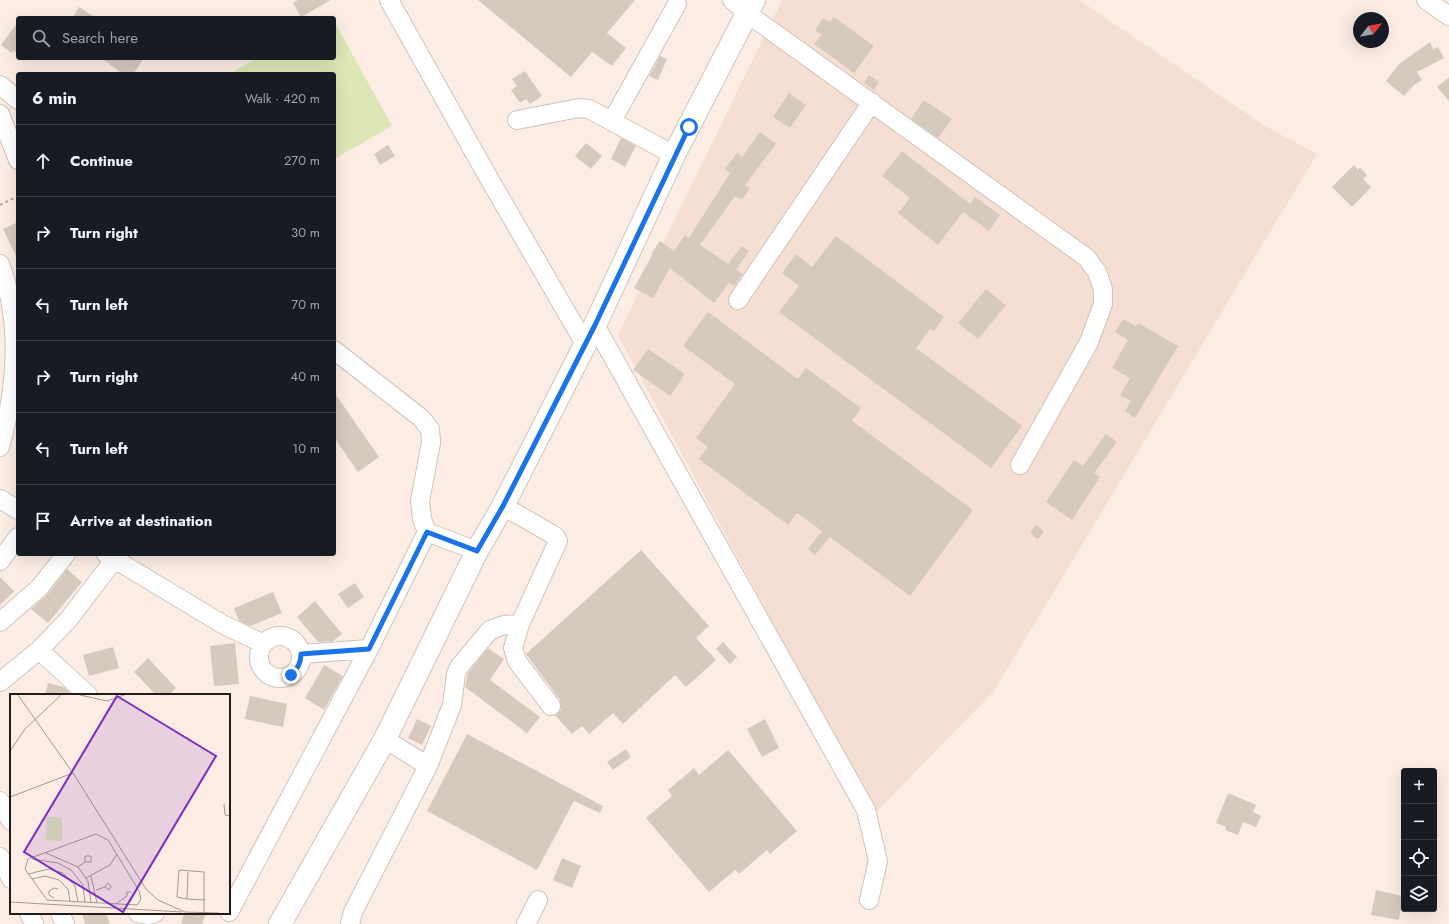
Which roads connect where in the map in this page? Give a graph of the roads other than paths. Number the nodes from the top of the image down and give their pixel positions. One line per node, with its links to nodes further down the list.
1 (388, 0): 17 (street)
2 (1426, 0): 5 (street)
3 (677, 4): 11 (street)
4 (745, 4): 8 (street); 13 (main road)
5 (1449, 16)
6 (0, 85): 7 (street)
7 (16, 98)
8 (872, 102): 15 (street); 22 (street)
9 (0, 114): 12 (street)
10 (517, 120): 11 (street)
11 (612, 121): 13 (street)
12 (16, 155)
13 (674, 155): 16 (main road)
14 (0, 264): 18 (street)
15 (738, 300)
16 (595, 325): 17 (main road); 48 (street)
17 (585, 344): 24 (main road)
18 (16, 346)
19 (336, 352): 26 (street)
20 (16, 361): 21 (street)
21 (0, 447)
22 (1020, 466)
23 (0, 499): 25 (street)
24 (503, 506): 28 (main road); 33 (street)
25 (16, 509)
26 (427, 532): 28 (street); 35 (street)
27 (16, 540): 31 (street)
28 (477, 551): 41 (main road)
29 (64, 556): 32 (street)
30 (110, 557): 34 (street); 36 (street)
31 (0, 561)
32 (0, 622)
33 (520, 624): 40 (street); 42 (street)
34 (264, 644): 37 (street); 37 (street)
35 (369, 649): 37 (street); 49 (street)
36 (39, 650): 38 (street); 39 (street)
37 (301, 654)
38 (0, 682)
39 (87, 694)
40 (551, 706)
41 (385, 739): 42 (street); 56 (main road)
42 (428, 766): 57 (street)
43 (0, 801): 44 (street)
44 (10, 819)
45 (0, 857): 46 (street)
46 (10, 877)
47 (538, 900): 58 (street)
48 (869, 900)
49 (230, 911)
50 (29, 914): 53 (street)
51 (60, 914): 54 (street)
52 (228, 914): 55 (street)
53 (34, 924)
54 (65, 924)
55 (223, 924)
56 (280, 924)
57 (350, 924)
58 (526, 924)

